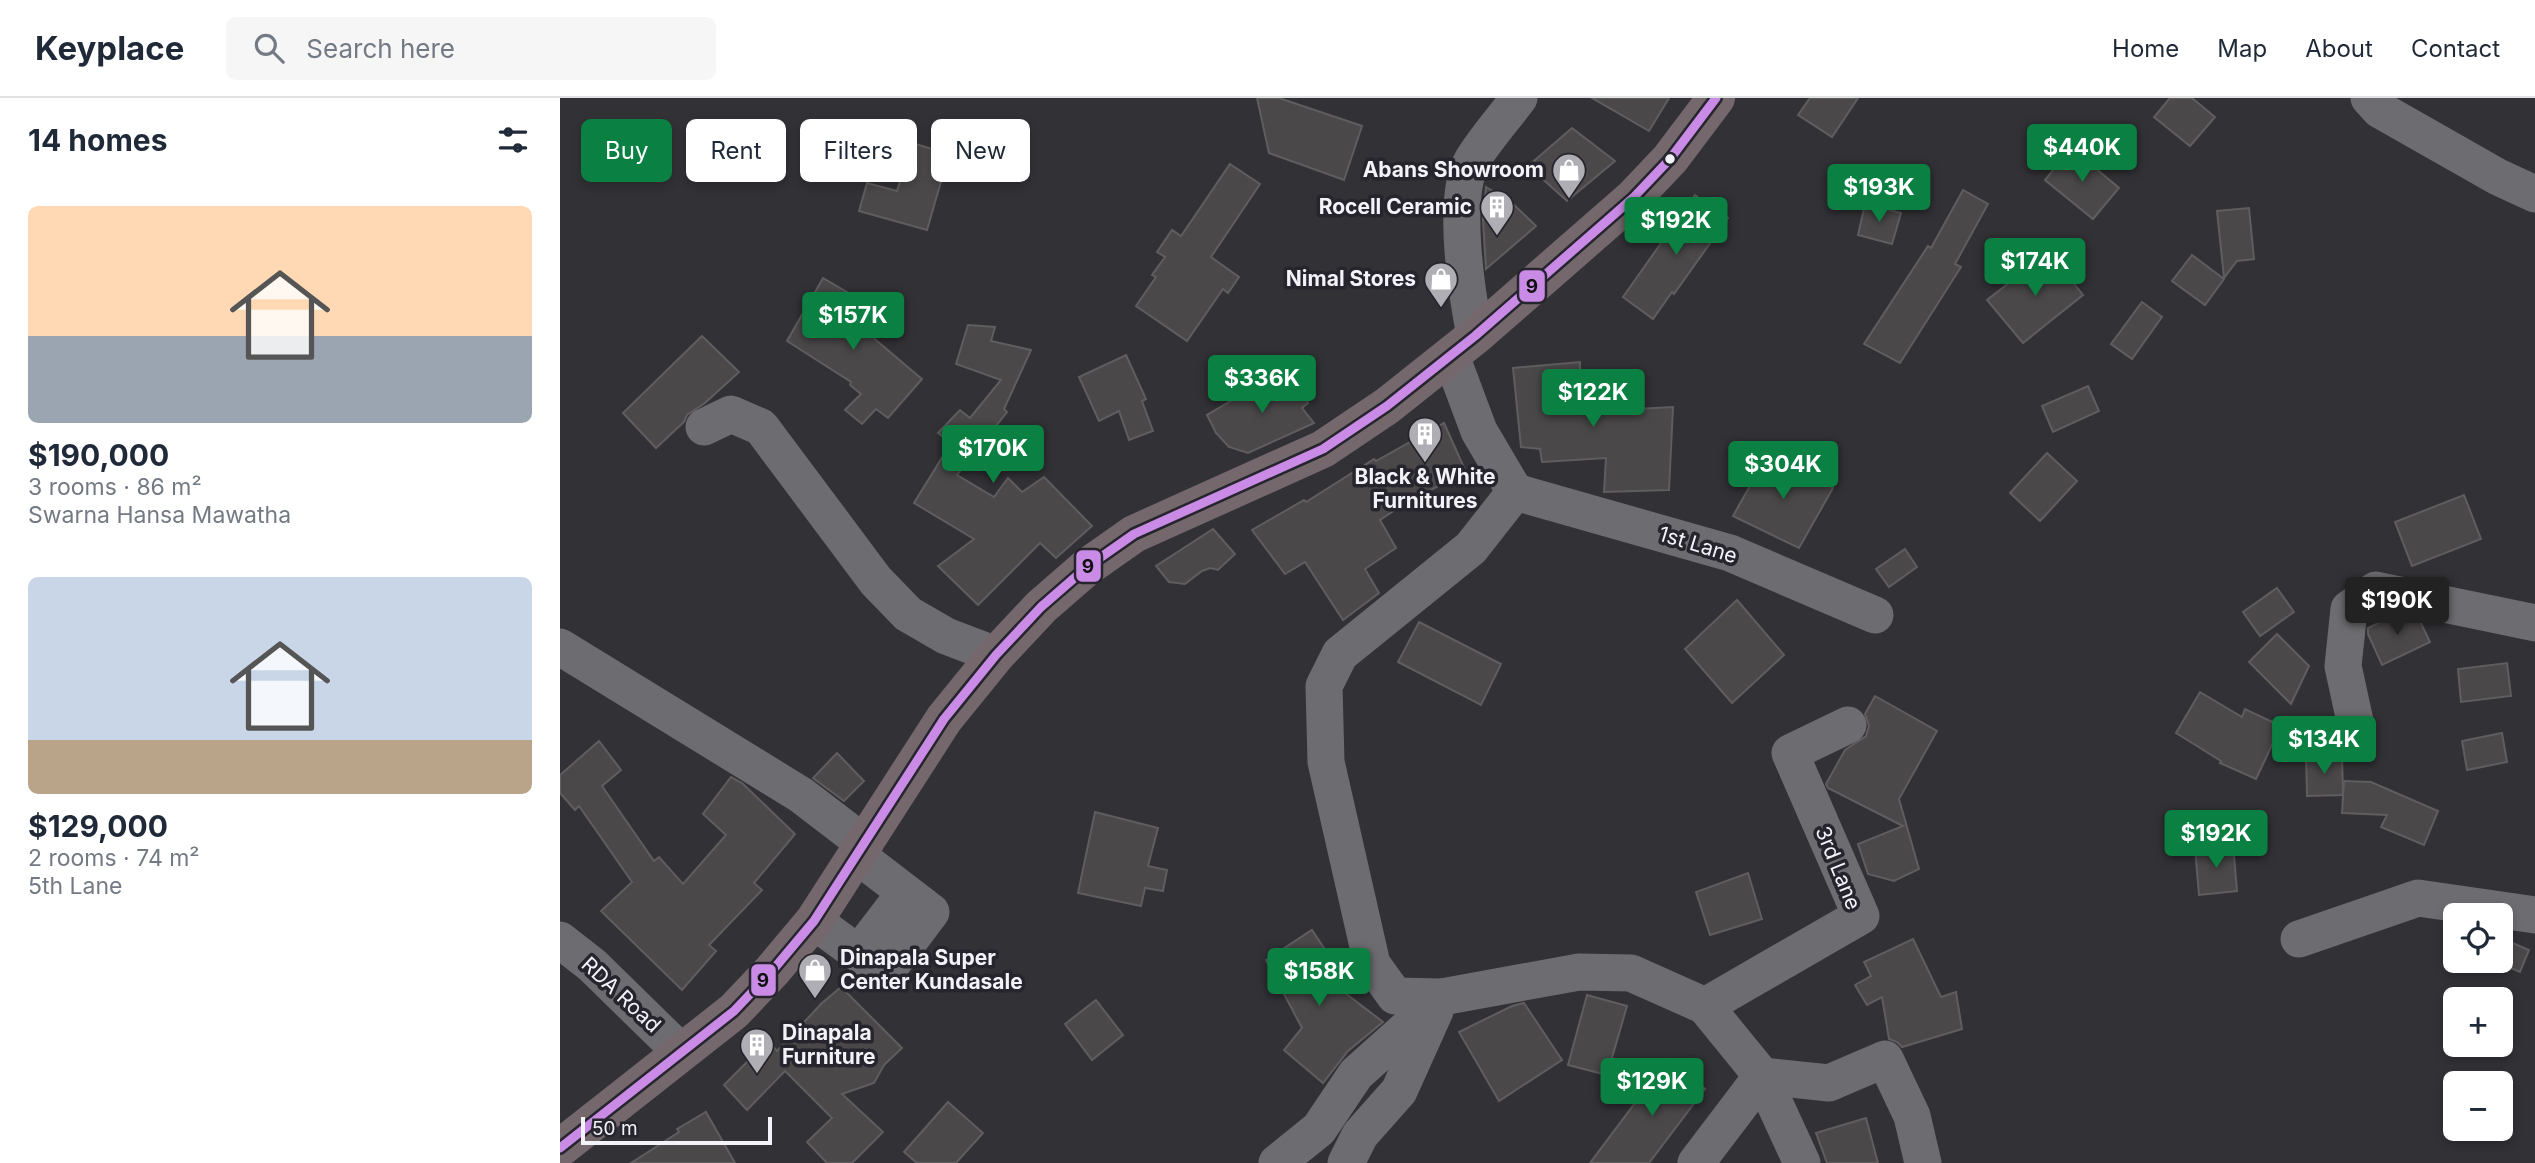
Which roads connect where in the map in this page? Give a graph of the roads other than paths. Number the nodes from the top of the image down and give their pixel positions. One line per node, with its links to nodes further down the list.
1 (1519, 98): 5 (street)
2 (1717, 98): 5 (highway)
3 (2369, 98): 4 (street)
4 (2535, 194)
5 (1463, 346): 7 (street); 11 (highway)
6 (704, 427): 11 (street)
7 (1516, 492): 8 (street, 1st Lane); 19 (street)
8 (1875, 615)
9 (2535, 623): 13 (street)
10 (560, 647): 14 (street)
11 (996, 655): 14 (highway)
12 (1848, 726): 20 (street, 3rd Lane)
13 (2356, 726)
14 (861, 850): 16 (highway); 16 (street)
15 (2535, 915): 17 (street)
16 (814, 920): 21 (highway)
17 (2299, 939)
18 (560, 940): 21 (street, RDA Road)
19 (1442, 997): 20 (street); 24 (street); 25 (street)
20 (1704, 1006): 22 (street)
21 (681, 1052): 23 (highway)
22 (1762, 1076): 26 (street); 27 (street); 28 (street)
23 (560, 1147)
24 (1277, 1163)
25 (1346, 1163)
26 (1696, 1163)
27 (1802, 1163)
28 (1923, 1163)

